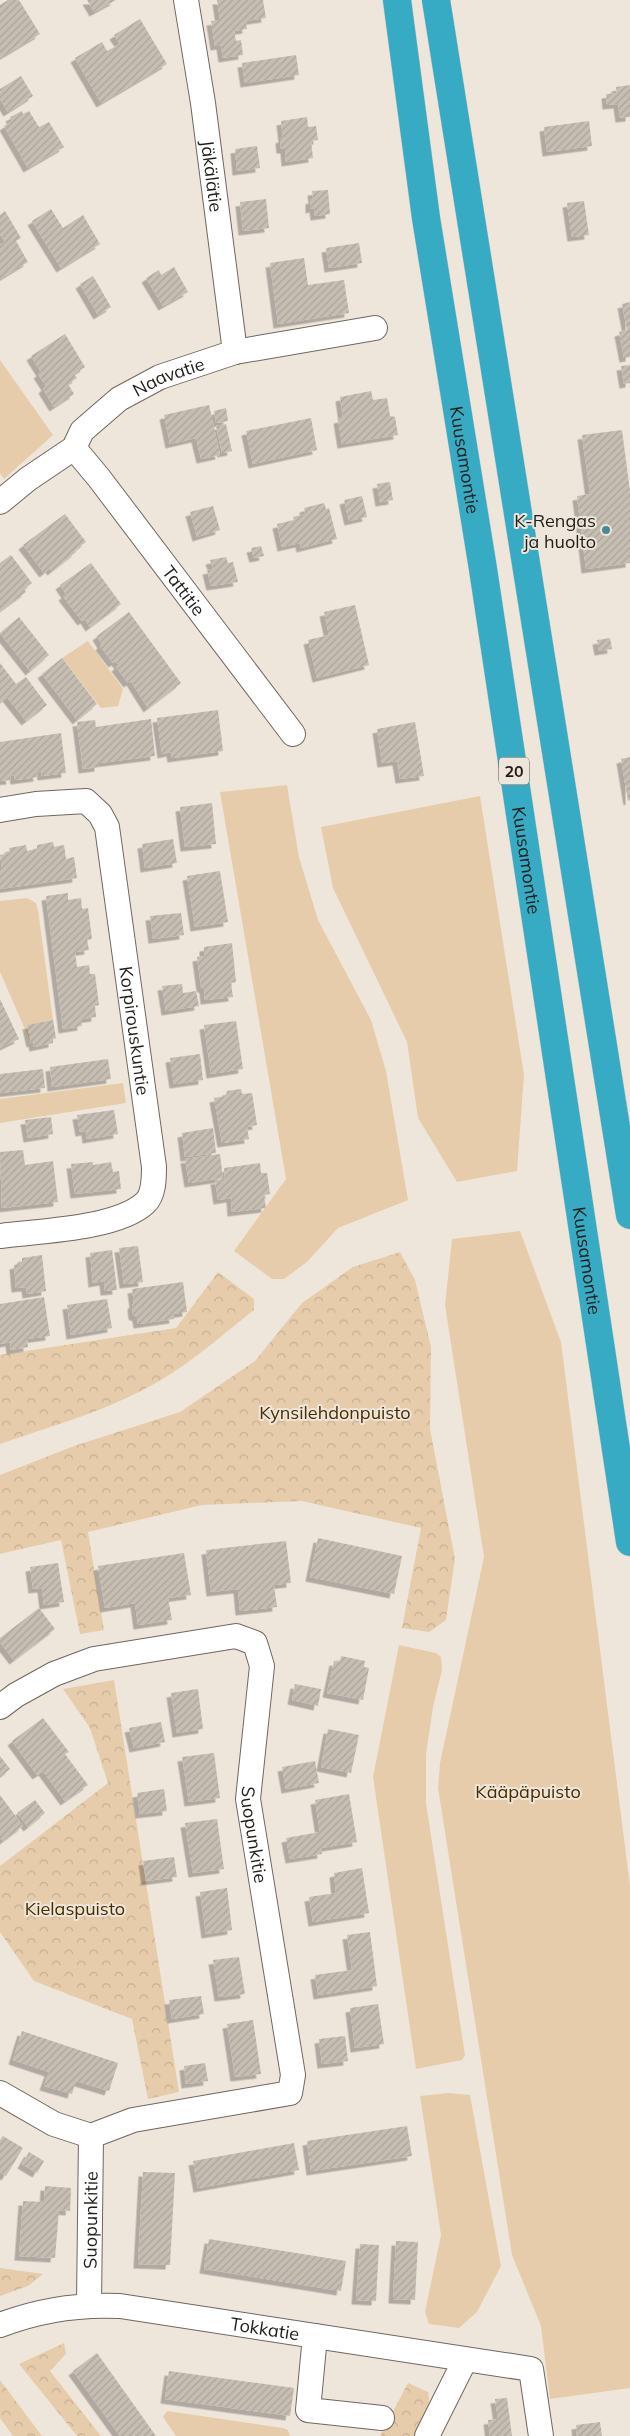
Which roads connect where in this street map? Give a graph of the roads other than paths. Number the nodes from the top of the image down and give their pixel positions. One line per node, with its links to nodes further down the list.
1 (186, 0): 5 (street, Jäkälätie)
2 (398, 0): 12 (highway, Kuusamontie / 20)
3 (436, 0): 10 (highway)
4 (375, 328): 5 (street, Naavatie)
5 (235, 352): 6 (street, Naavatie)
6 (74, 448): 7 (street, Naavatie); 8 (street, Tattitie)
7 (0, 502)
8 (293, 734)
9 (0, 810): 11 (street, Korpirouskuntie)
10 (630, 1215)
11 (0, 1236)
12 (630, 1542)
13 (0, 1707): 15 (street, Suopunkitie)
14 (0, 2094): 15 (street)
15 (91, 2136): 16 (street, Suopunkitie)
16 (89, 2305): 17 (street, Tokkatie); 18 (street, Tokkatie)
17 (0, 2325)
18 (315, 2336): 19 (street, Tokkatie); 20 (street)
19 (466, 2360): 21 (street); 22 (street, Tokkatie)
20 (382, 2418)
21 (427, 2436)
22 (541, 2436)

